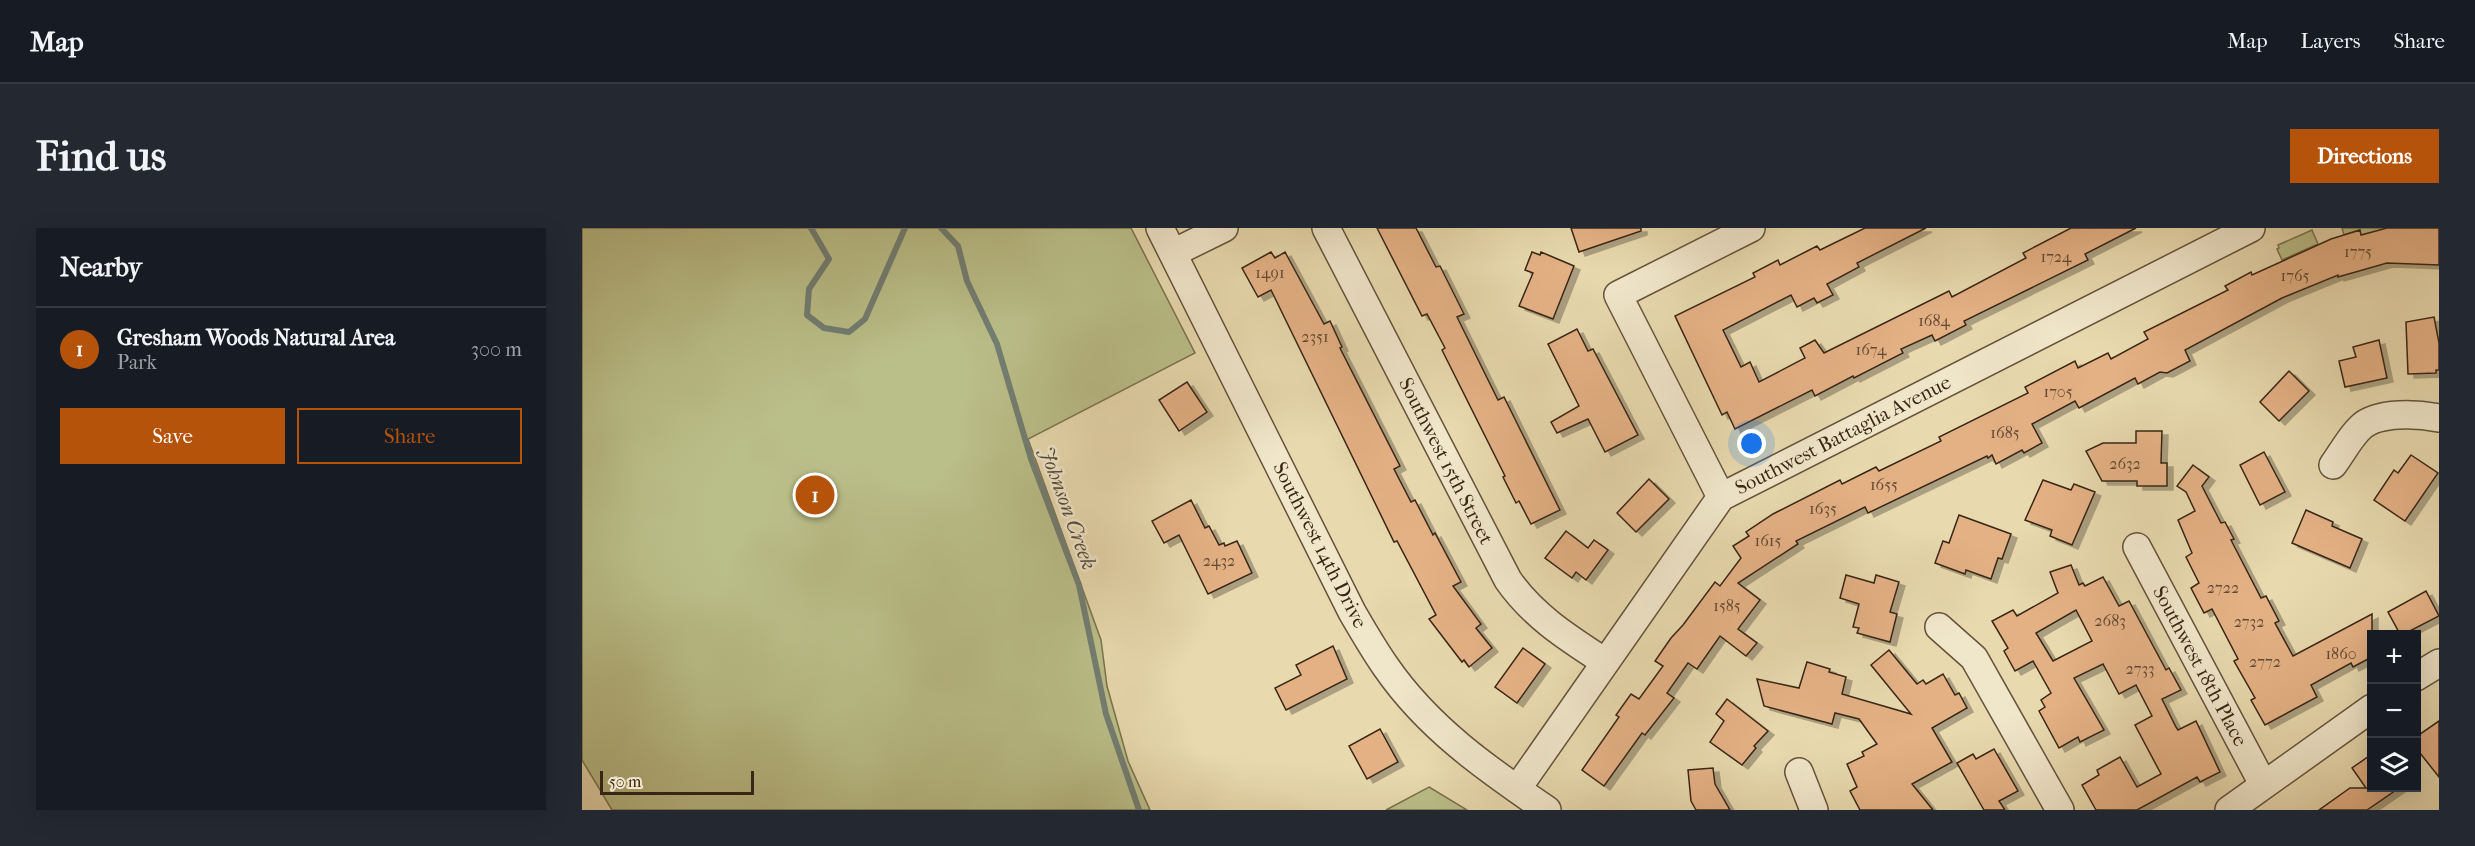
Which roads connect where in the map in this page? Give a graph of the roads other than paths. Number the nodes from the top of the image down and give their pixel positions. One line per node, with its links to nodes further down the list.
1 (1160, 228): 6 (street, Southwest 14th Drive)
2 (1224, 228): 6 (street)
3 (1326, 228): 12 (street, Southwest 15th Street)
4 (1751, 228): 9 (street)
5 (2251, 228): 9 (street, Southwest Battaglia Avenue)
6 (1173, 253): 18 (street, Southwest 14th Drive)
7 (2439, 418): 8 (street)
8 (2333, 465)
9 (1721, 497): 12 (street, Southwest Battaglia Avenue)
10 (2138, 547): 17 (street, Southwest 18th Place)
11 (1939, 627): 21 (street)
12 (1605, 662): 18 (street, Southwest Battaglia Avenue)
13 (2439, 663): 14 (street)
14 (2421, 674)
15 (2367, 711): 17 (street)
16 (1799, 772): 20 (street)
17 (2263, 784): 22 (street)
18 (1517, 789): 19 (street, Southwest 14th Drive)
19 (1547, 810)
20 (1814, 810)
21 (2060, 810)
22 (2229, 810)

